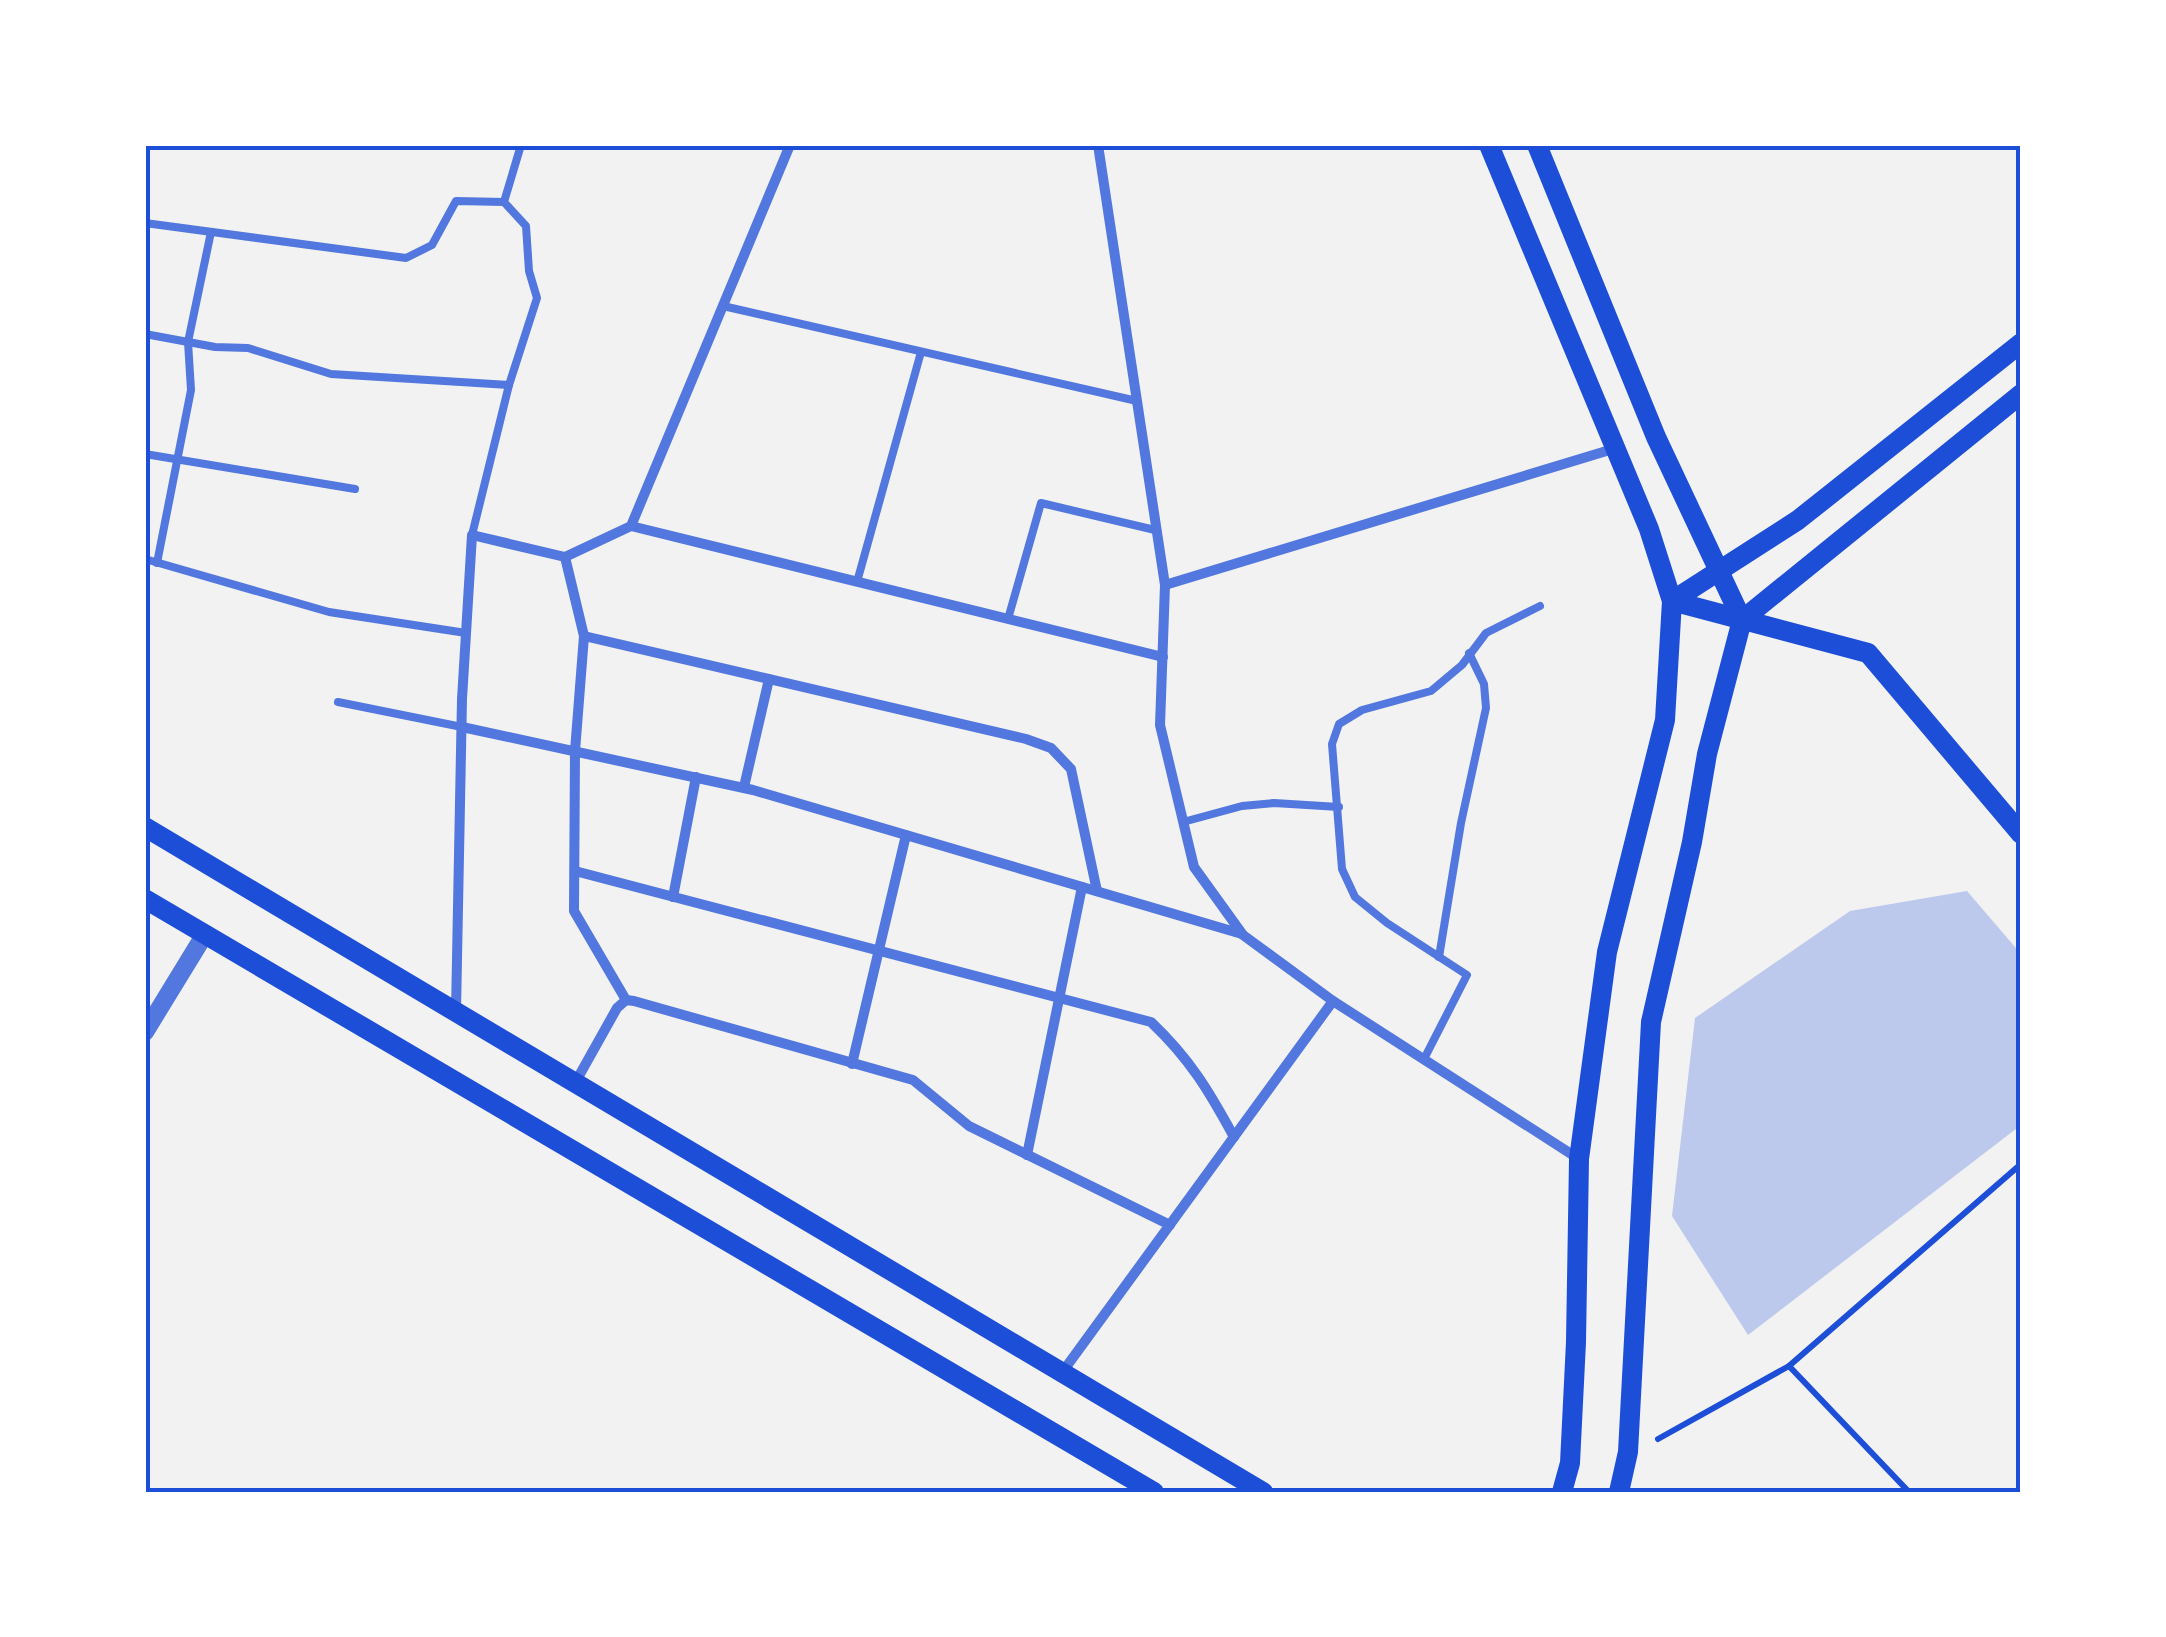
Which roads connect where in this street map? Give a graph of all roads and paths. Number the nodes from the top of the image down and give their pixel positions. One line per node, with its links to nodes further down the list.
1 (521, 145): 6 (lane)
2 (790, 145): 9 (street)
3 (1098, 145): 16 (street)
4 (1489, 145): 17 (main road)
5 (1537, 145): 27 (main road)
6 (504, 202): 8 (lane); 14 (lane)
7 (145, 223): 8 (lane)
8 (211, 232): 11 (lane)
9 (723, 306): 13 (lane); 21 (street)
10 (145, 334): 11 (lane)
11 (188, 342): 14 (lane); 19 (lane)
12 (2021, 343): 27 (main road)
13 (921, 352): 16 (lane); 28 (lane)
14 (508, 385): 23 (lane)
15 (2021, 394): 33 (main road)
16 (1137, 401): 22 (street)
17 (1613, 450): 29 (street); 30 (main road)
18 (145, 454): 19 (lane)
19 (177, 462): 20 (lane); 26 (lane)
20 (355, 489)
21 (631, 526): 24 (street); 28 (street)
22 (1155, 530): 29 (street); 32 (lane)
23 (472, 535): 24 (street); 34 (street)
24 (565, 557): 35 (street)
25 (145, 559): 26 (lane)
26 (157, 562): 34 (lane)
27 (1717, 570): 30 (main road); 33 (main road)
28 (857, 582): 32 (street)
29 (1165, 586): 37 (street)
30 (1672, 600): 33 (main road); 68 (main road)
31 (1540, 606): 36 (lane)
32 (1008, 619): 37 (street)
33 (1742, 620): 47 (main road); 73 (main road)
34 (466, 633): 40 (street)
35 (584, 636): 38 (street); 41 (street)
36 (1469, 653): 44 (lane); 57 (lane)
37 (1163, 656): 45 (street)
38 (769, 679): 43 (street); 51 (street)
39 (338, 702): 40 (lane)
40 (462, 728): 41 (street); 61 (street)
41 (575, 751): 42 (street); 49 (street)
42 (696, 777): 43 (street); 52 (street)
43 (744, 788): 48 (street)
44 (1339, 807): 45 (lane); 57 (lane)
45 (1183, 822): 55 (street)
46 (145, 826): 61 (main road)
47 (2021, 834)
48 (906, 835): 50 (street); 56 (street)
49 (575, 871): 52 (street); 59 (street)
50 (1082, 887): 51 (street); 58 (street)
51 (1097, 891): 55 (street)
52 (673, 897): 56 (street)
53 (145, 899): 54 (main road)
54 (205, 934): 62 (street); 74 (main road)
55 (1243, 934): 60 (street)
56 (879, 951): 58 (street); 64 (street)
57 (1439, 957): 63 (lane)
58 (1059, 998): 66 (street); 67 (street)
59 (626, 1000): 64 (street); 65 (street)
60 (1333, 1001): 63 (street); 66 (street)
61 (456, 1012): 65 (main road)
62 (145, 1032)
63 (1424, 1059): 68 (street)
64 (852, 1064): 67 (street)
65 (575, 1083): 72 (main road)
66 (1234, 1138): 70 (street)
67 (1027, 1155): 70 (street)
68 (1579, 1159): 76 (main road)
69 (2021, 1164): 71 (path)
70 (1170, 1225): 72 (street)
71 (1788, 1366): 73 (path); 78 (path)
72 (1061, 1374): 75 (main road)
73 (1628, 1452): 77 (main road)
74 (1154, 1492)
75 (1263, 1492)
76 (1562, 1492)
77 (1619, 1492)
78 (1910, 1492)

